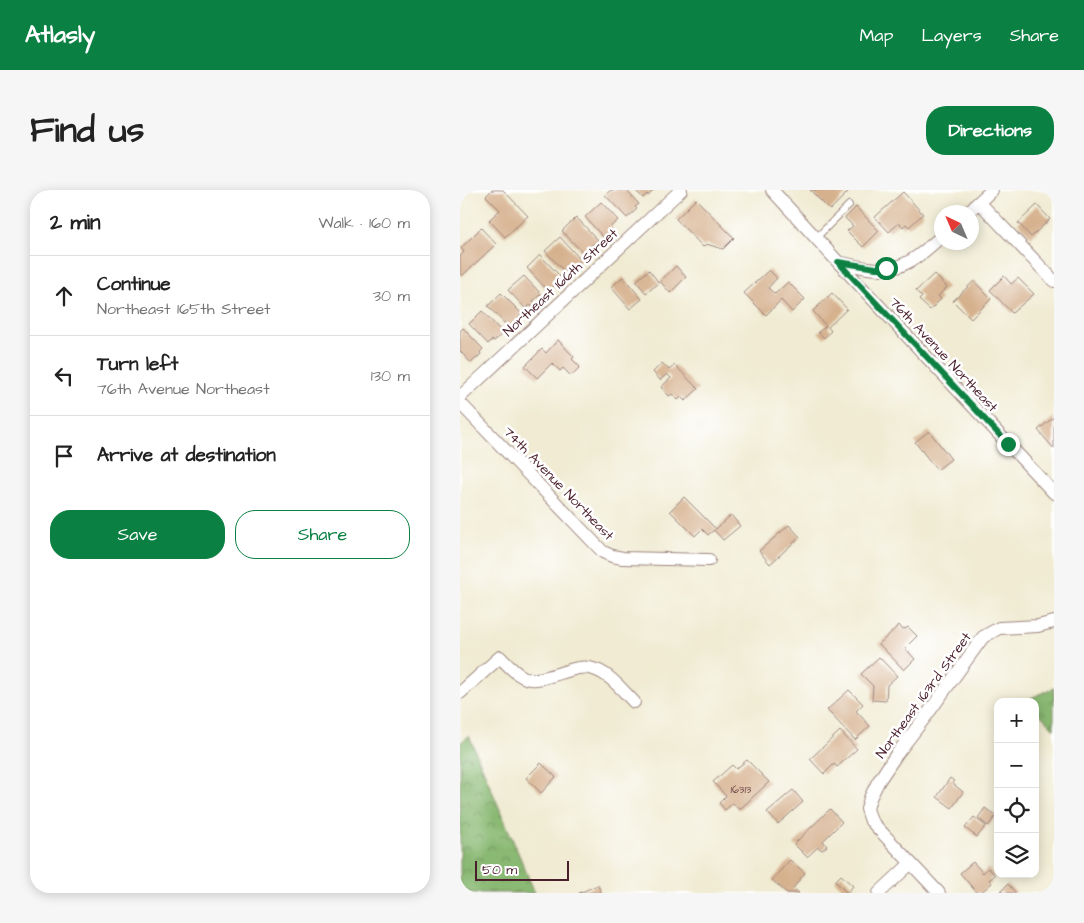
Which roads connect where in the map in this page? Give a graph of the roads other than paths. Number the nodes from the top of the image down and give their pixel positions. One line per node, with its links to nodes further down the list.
1 (681, 190): 11 (street, Northeast 166th Street)
2 (772, 190): 7 (street, 76th Avenue Northeast)
3 (992, 190): 4 (street)
4 (979, 202): 6 (street); 10 (street)
5 (849, 205): 7 (lane)
6 (976, 205)
7 (816, 238): 9 (street, 76th Avenue Northeast)
8 (934, 243): 9 (street)
9 (838, 262): 13 (street, 76th Avenue Northeast)
10 (1054, 281)
11 (460, 397)
12 (460, 403): 14 (street, 74th Avenue Northeast)
13 (1054, 493)
14 (709, 560)
15 (1054, 622): 18 (street, Northeast 163rd Street)
16 (460, 693): 17 (street)
17 (634, 702)
18 (910, 864): 19 (street); 20 (street)
19 (879, 893)
20 (939, 893)

